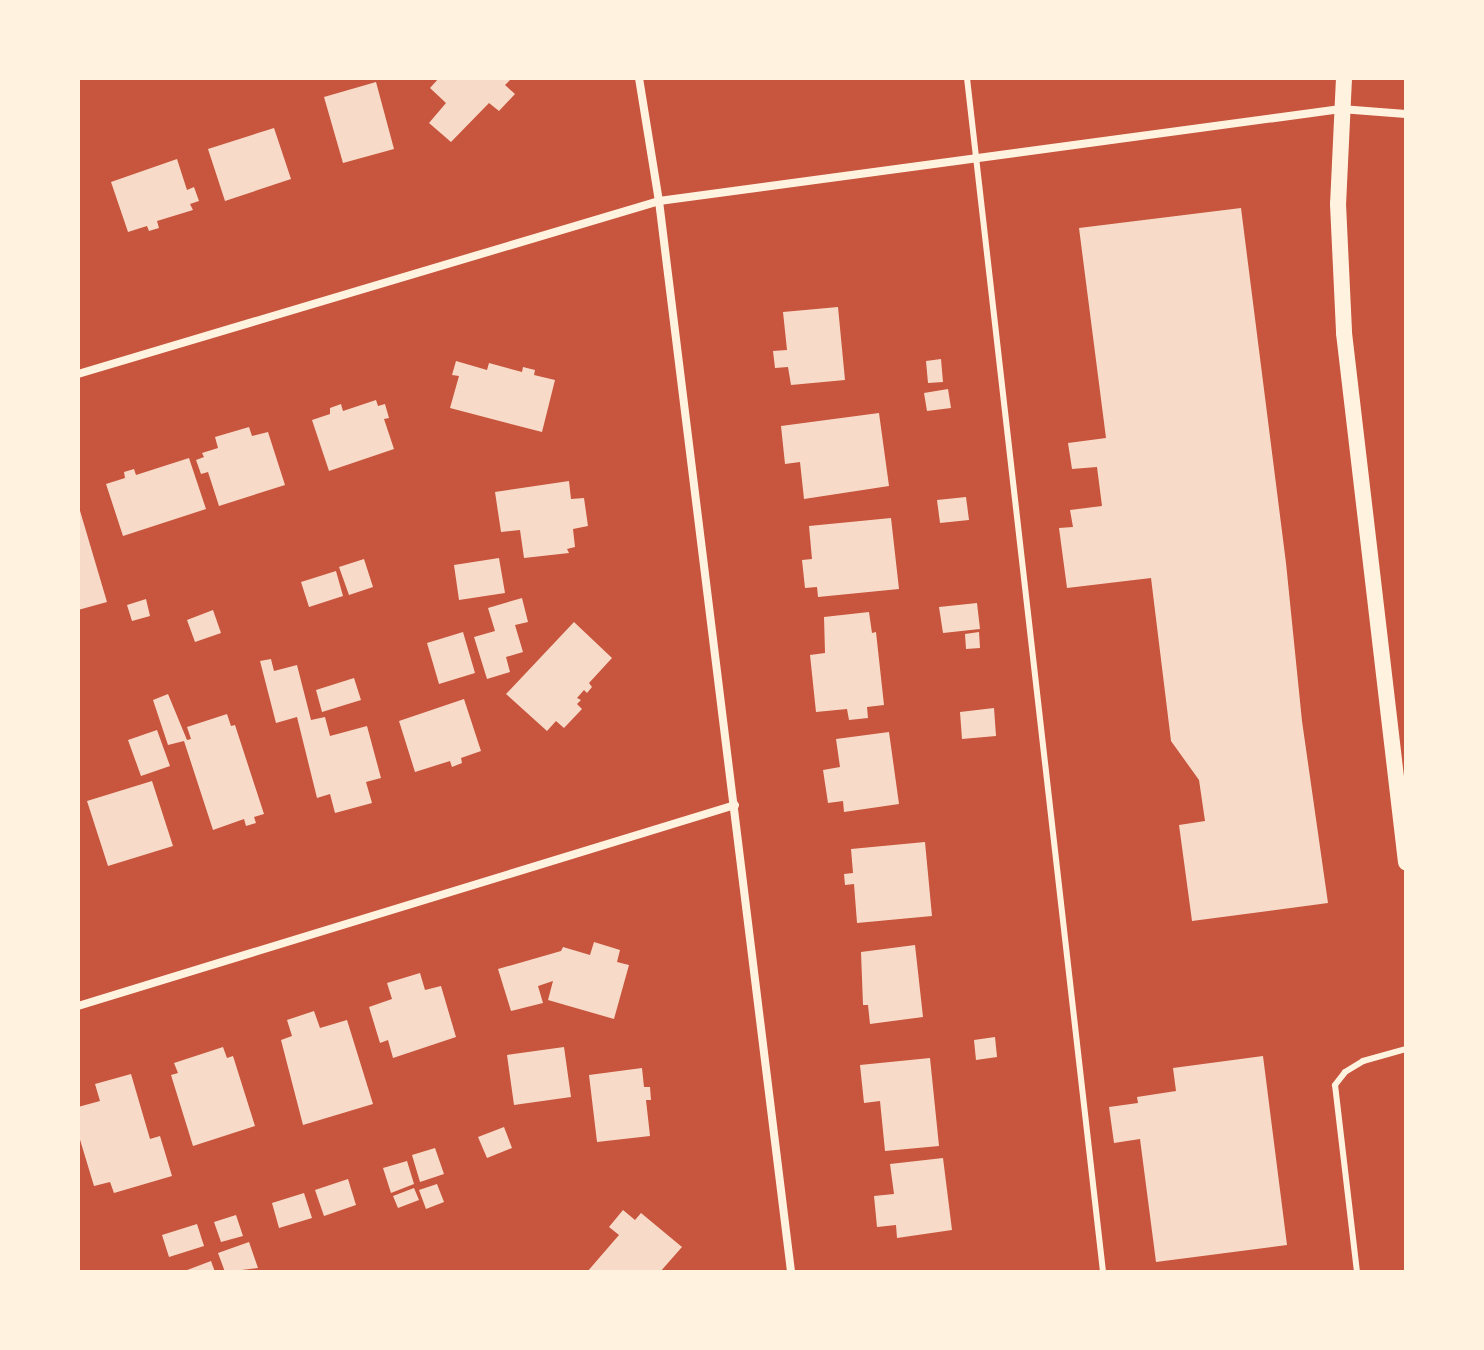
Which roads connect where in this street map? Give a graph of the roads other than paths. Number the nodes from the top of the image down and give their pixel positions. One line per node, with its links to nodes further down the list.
1 (639, 78): 7 (street)
2 (967, 78): 6 (lane)
3 (1344, 78): 4 (main road)
4 (1341, 109): 5 (street); 6 (street); 10 (main road)
5 (1406, 114)
6 (974, 158): 7 (street); 14 (lane)
7 (659, 201): 8 (street); 9 (street)
8 (78, 374)
9 (735, 805): 11 (street); 13 (street)
10 (1406, 862)
11 (78, 1006)
12 (1406, 1049): 15 (lane)
13 (791, 1272)
14 (1103, 1272)
15 (1357, 1272)

